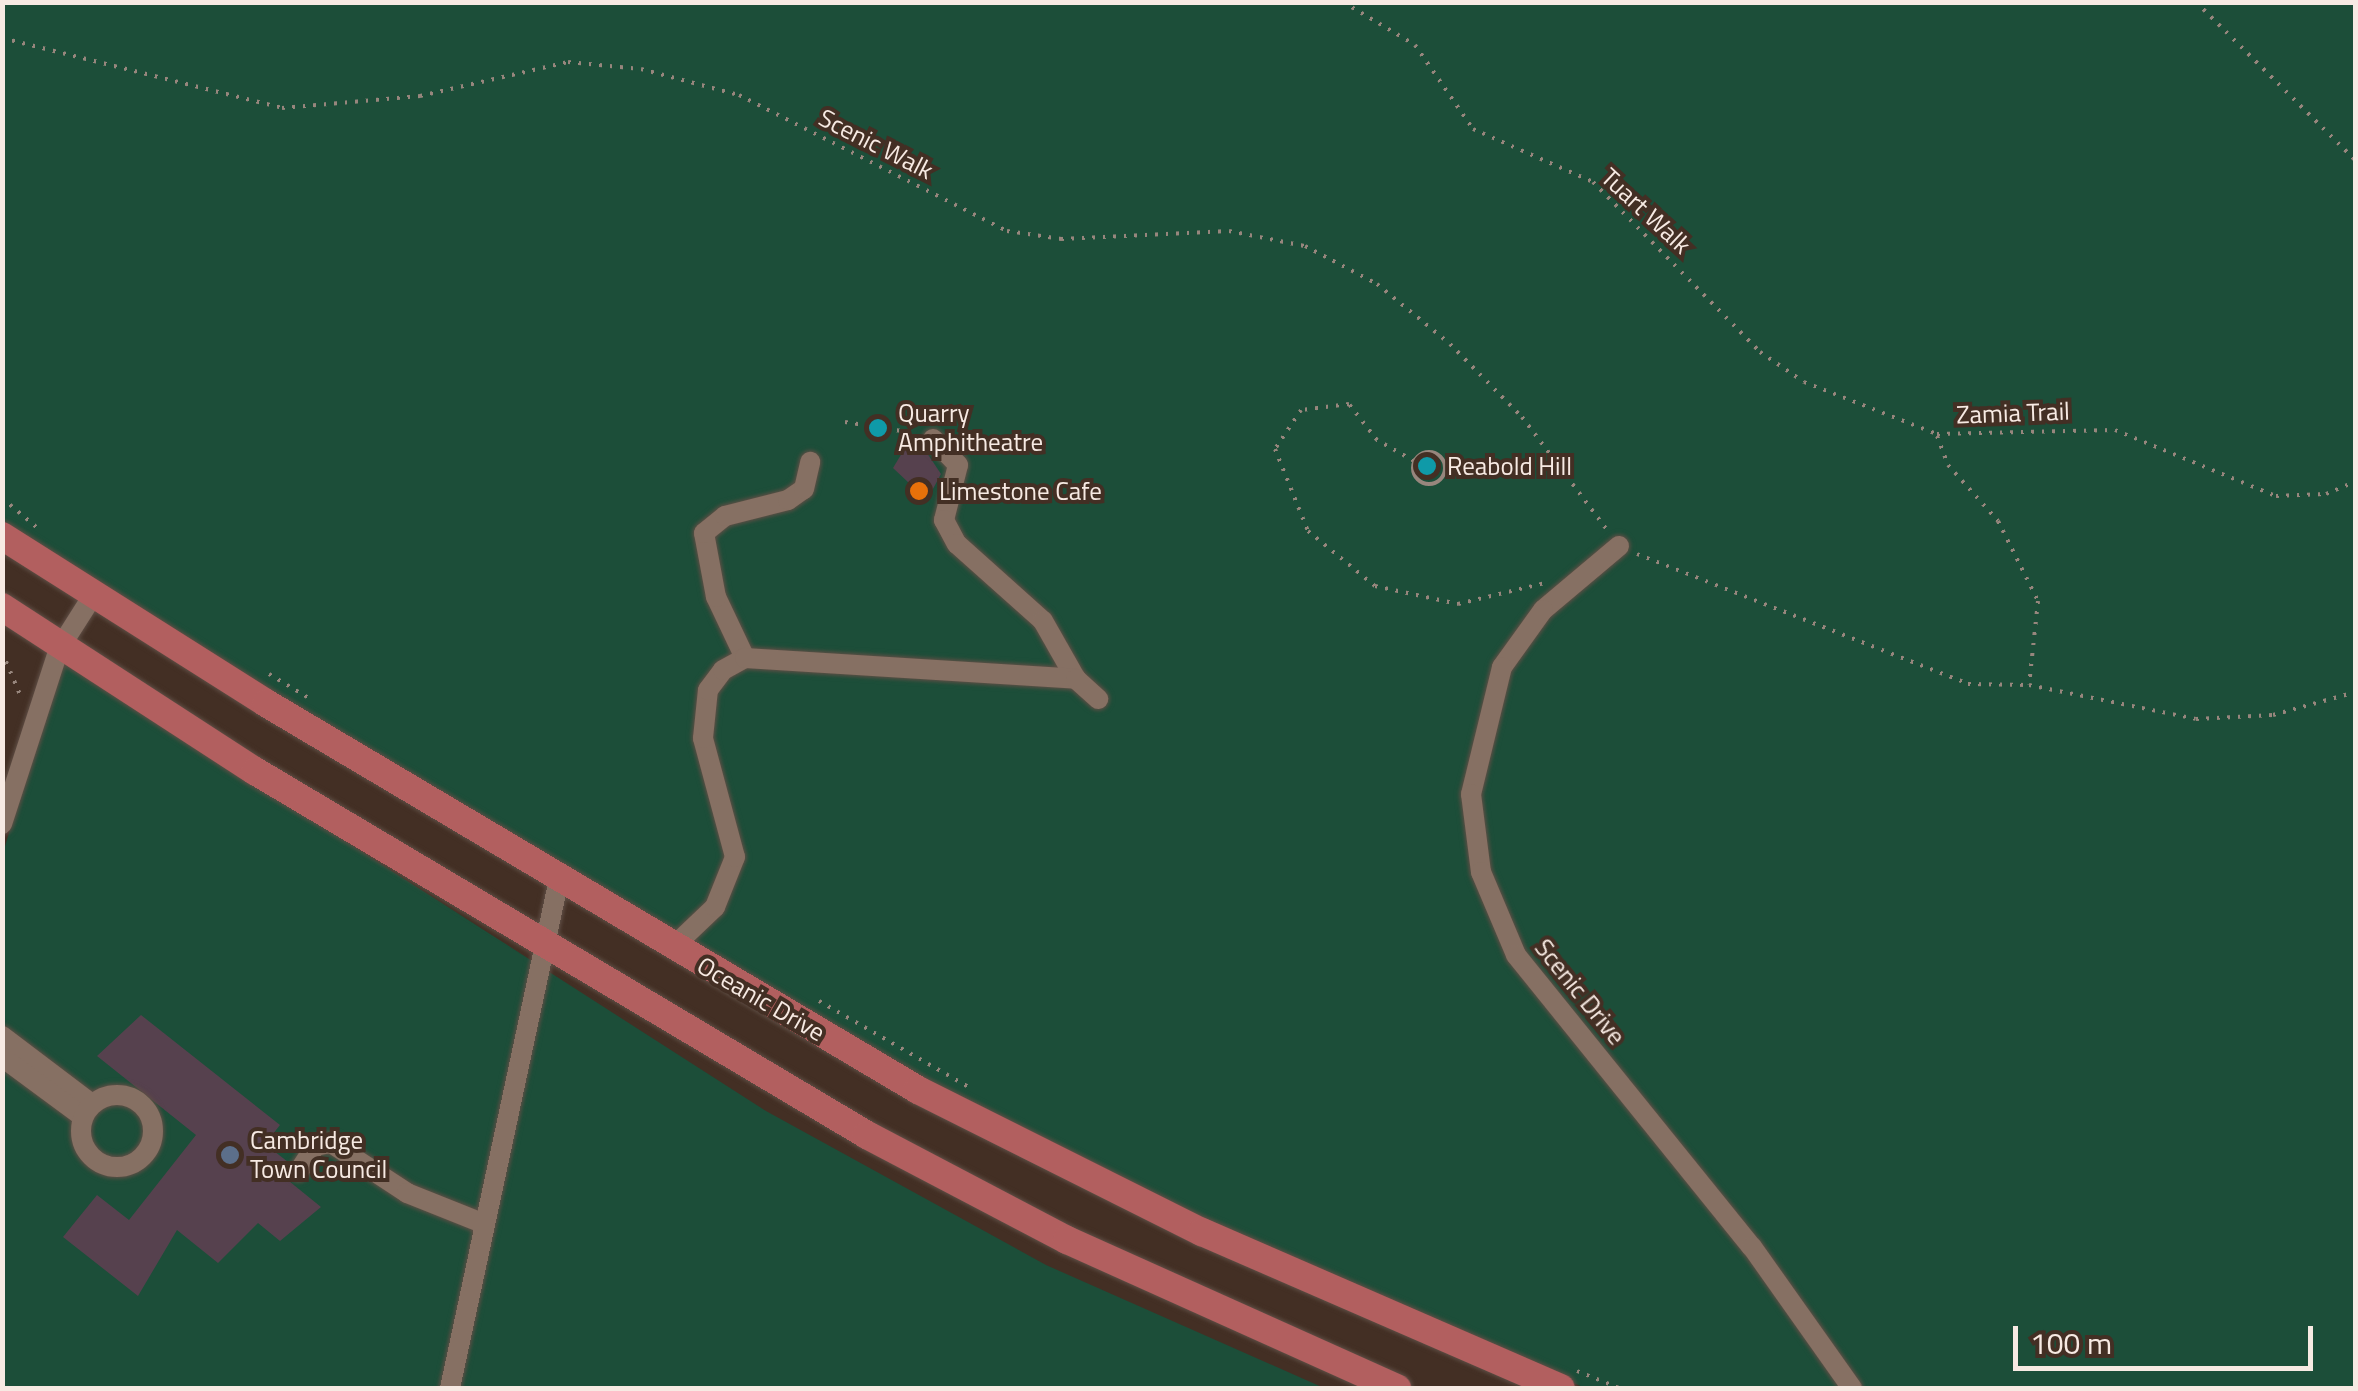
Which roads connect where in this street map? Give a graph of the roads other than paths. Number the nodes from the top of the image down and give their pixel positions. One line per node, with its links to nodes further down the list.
1 (933, 439): 9 (street)
2 (810, 462): 8 (street)
3 (2, 536): 5 (main road, Oceanic Drive)
4 (1619, 546): 22 (street, Scenic Drive)
5 (92, 597): 7 (street); 12 (main road, Oceanic Drive)
6 (2, 607): 7 (main road)
7 (59, 650): 11 (street); 13 (main road)
8 (744, 658): 9 (street); 14 (street)
9 (1076, 679): 10 (street)
10 (1098, 700)
11 (2, 824)
12 (559, 879): 13 (street); 14 (main road, Oceanic Drive)
13 (544, 946): 18 (street); 21 (main road)
14 (673, 947): 19 (main road, Oceanic Drive)
15 (2, 1036): 16 (street)
16 (2, 1058)
17 (299, 1171): 18 (street)
18 (482, 1223): 20 (street)
19 (1563, 1377)
20 (450, 1388)
21 (1397, 1388)
22 (1852, 1388)

